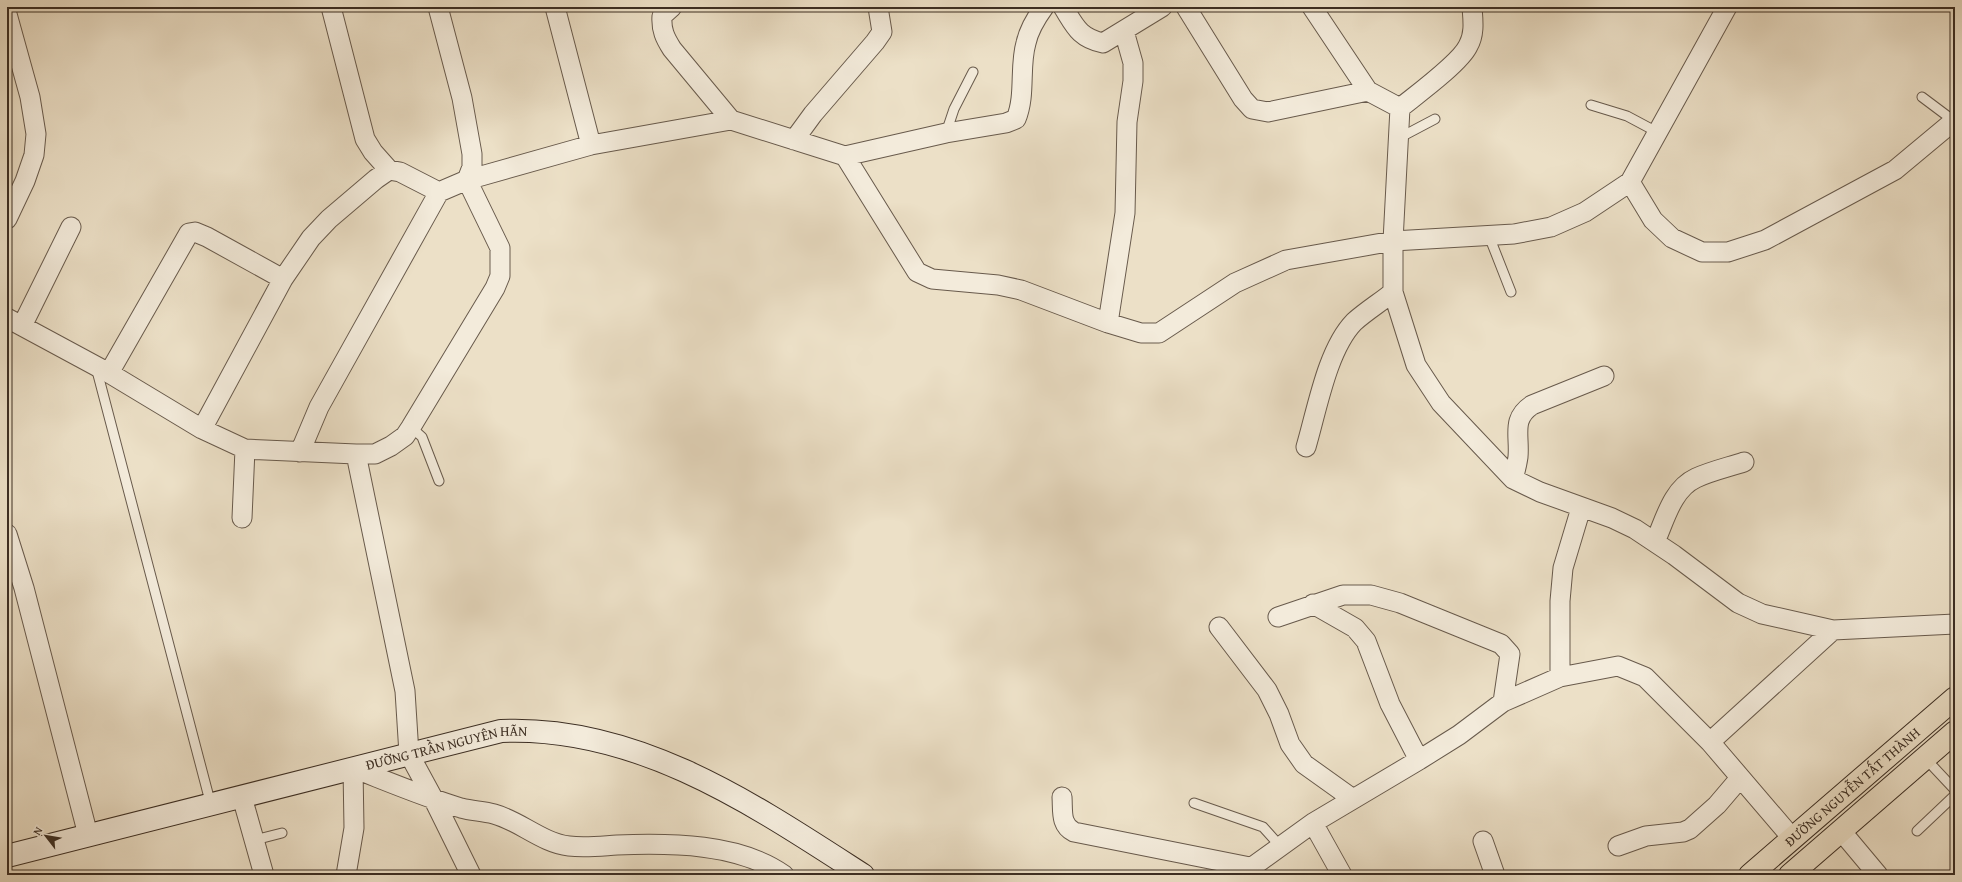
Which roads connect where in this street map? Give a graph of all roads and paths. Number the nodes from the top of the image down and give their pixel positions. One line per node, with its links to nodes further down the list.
1 (331, 7): 29 (street)
2 (438, 7): 30 (street)
3 (555, 7): 27 (street)
4 (672, 7): 21 (street)
5 (878, 7): 26 (street)
6 (1044, 7): 24 (street)
7 (1063, 7): 14 (street)
8 (1162, 7): 14 (street)
9 (1186, 7): 16 (street)
10 (1312, 7): 16 (street)
11 (1472, 7): 19 (street)
12 (1727, 7): 23 (street)
13 (7, 14): 33 (street)
14 (1124, 31): 41 (street)
15 (973, 72): 24 (lane)
16 (1368, 91): 19 (street)
17 (1922, 97): 22 (lane)
18 (1591, 105): 23 (lane)
19 (1400, 108): 25 (street)
20 (1435, 119): 25 (lane)
21 (732, 120): 26 (street); 27 (street)
22 (1954, 120): 31 (street)
23 (1657, 132): 31 (street)
24 (946, 133): 28 (street)
25 (1399, 138): 36 (street)
26 (794, 140): 28 (street)
27 (591, 145): 30 (street)
28 (845, 156): 41 (street)
29 (389, 170): 32 (street); 37 (street)
30 (468, 180): 32 (street); 44 (street)
31 (1630, 182): 35 (street)
32 (439, 192): 48 (street)
33 (7, 219)
34 (71, 227): 40 (street)
35 (1489, 236): 36 (street); 39 (lane)
36 (1393, 241): 38 (street); 41 (street)
37 (283, 279): 42 (street); 45 (street)
38 (1393, 292): 46 (street); 51 (street)
39 (1511, 292)
40 (15, 322): 42 (street)
41 (1108, 323)
42 (102, 369): 45 (street); 79 (lane)
43 (1604, 376): 51 (street)
44 (411, 427): 49 (street); 52 (lane)
45 (202, 429): 47 (street)
46 (1306, 447)
47 (245, 448): 48 (street); 54 (street)
48 (300, 452): 49 (street)
49 (356, 454): 67 (street)
50 (1744, 462): 56 (street)
51 (1513, 479): 53 (street)
52 (439, 481)
53 (1581, 508): 56 (street); 62 (street)
54 (242, 518)
55 (7, 534): 84 (street)
56 (1655, 542): 61 (street)
57 (1314, 604): 58 (street); 64 (street); 69 (street)
58 (1278, 617)
59 (1955, 624): 61 (street)
60 (1218, 627): 76 (street)
61 (1833, 630): 66 (street)
62 (1560, 677): 64 (street); 66 (street)
63 (1955, 698): 86 (main road, ĐƯỜNG NGUYỄN TẤT THÀNH)
64 (1504, 702): 69 (street)
65 (1955, 732): 68 (main road, ĐƯỜNG NGUYỄN TẤT THÀNH)
66 (1710, 742): 71 (street)
67 (409, 754): 70 (street, ĐƯỜNG TRẦN NGUYÊN HÃN); 77 (street); 96 (street, ĐƯỜNG TRẦN NGUYÊN HÃN)
68 (1925, 758): 72 (lane); 82 (main road, ĐƯỜNG NGUYỄN TẤT THÀNH)
69 (1419, 760): 76 (street)
70 (353, 768): 74 (street, ĐƯỜNG TRẦN NGUYÊN HÃN); 77 (street); 93 (street)
71 (1740, 778): 86 (street); 89 (street)
72 (1955, 790)
73 (1955, 795): 81 (lane)
74 (242, 797): 79 (street, ĐƯỜNG TRẦN NGUYÊN HÃN); 85 (street)
75 (1062, 797): 91 (street)
76 (1353, 799): 80 (street)
77 (434, 800): 94 (street); 95 (street)
78 (1194, 803): 88 (lane)
79 (211, 805): 84 (street, ĐƯỜNG TRẦN NGUYÊN HÃN)
80 (1312, 822): 88 (street); 97 (street)
81 (1917, 831)
82 (1842, 832): 100 (main road, ĐƯỜNG NGUYỄN TẤT THÀNH); 101 (street)
83 (282, 833): 85 (lane)
84 (88, 835): 90 (street, ĐƯỜNG TRẦN NGUYÊN HÃN)
85 (255, 840): 92 (street)
86 (1793, 840): 99 (main road, ĐƯỜNG NGUYỄN TẤT THÀNH)
87 (1483, 841): 98 (street)
88 (1280, 846): 91 (street)
89 (1618, 846)
90 (7, 856)
91 (1246, 871)
92 (264, 875)
93 (346, 875)
94 (471, 875)
95 (784, 875)
96 (863, 875)
97 (1342, 875)
98 (1495, 875)
99 (1750, 875)
100 (1790, 875)
101 (1878, 875)

